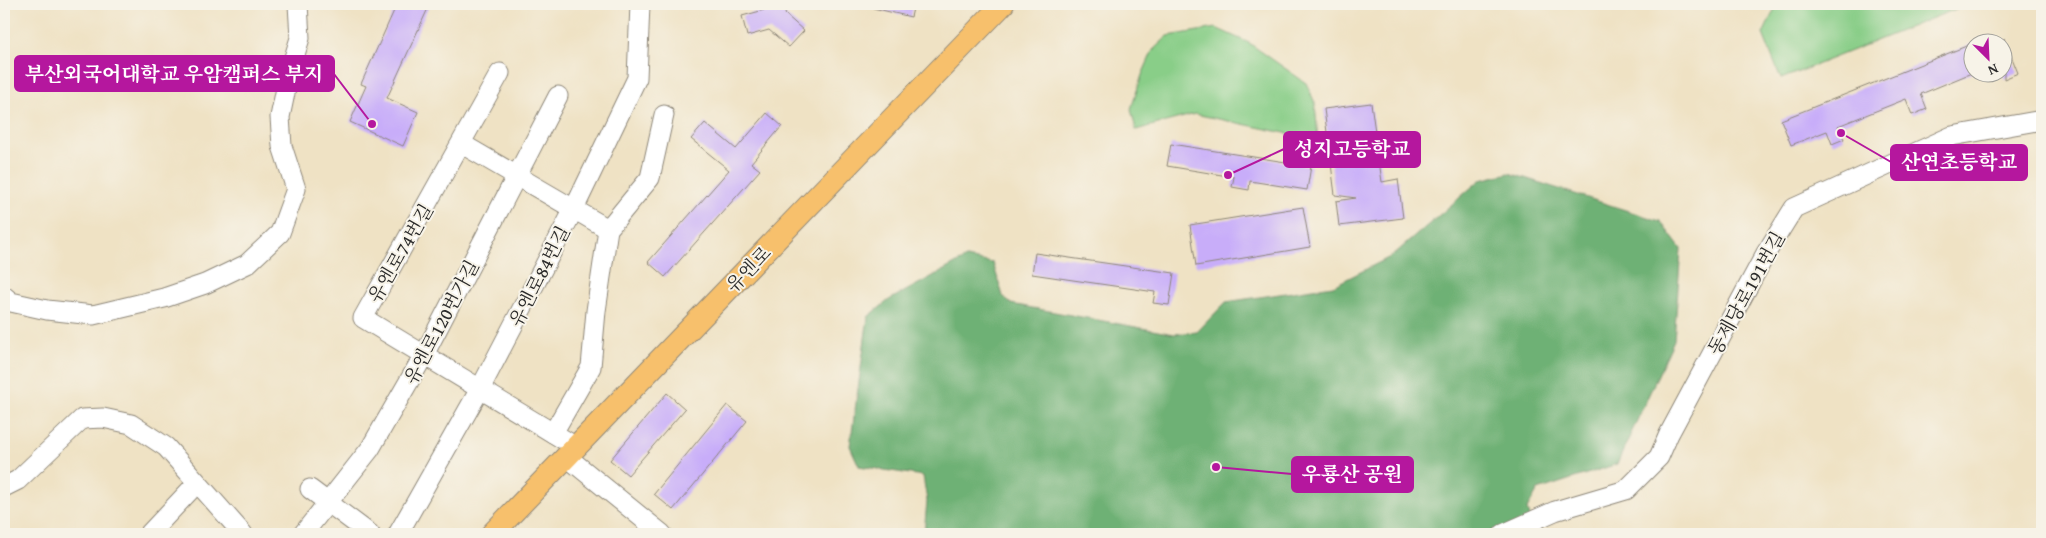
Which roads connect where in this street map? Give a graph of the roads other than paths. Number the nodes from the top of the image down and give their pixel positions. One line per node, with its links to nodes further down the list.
1 (298, 4): 12 (street)
2 (640, 4): 10 (street, 유엔로84번길)
3 (1003, 4): 16 (main road, 유엔로)
4 (500, 73): 8 (street, 유엔로74번길)
5 (558, 96): 9 (street, 유엔로120번가길)
6 (664, 115): 11 (street)
7 (2042, 120): 28 (street, 동제당로191번길)
8 (462, 144): 9 (street); 13 (street, 유엔로74번길)
9 (517, 176): 10 (street); 13 (street, 유엔로120번가길)
10 (574, 209): 11 (street); 14 (street, 유엔로84번길)
11 (608, 229): 15 (street)
12 (4, 296)
13 (424, 355): 14 (street, 유엔로74번길); 20 (street, 유엔로120번가길)
14 (480, 389): 15 (street, 유엔로74번길); 25 (street, 유엔로84번길)
15 (553, 433): 16 (street, 유엔로74번길)
16 (571, 452): 26 (main road, 유엔로); 27 (street, 유엔로74번길)
17 (197, 483): 18 (street); 21 (street); 22 (street)
18 (4, 488)
19 (310, 489): 20 (street)
20 (328, 503): 23 (street, 유엔로120번가길); 24 (street)
21 (150, 534)
22 (242, 534)
23 (303, 534)
24 (370, 534)
25 (398, 534)
26 (492, 534)
27 (662, 534)
28 (1503, 534)

